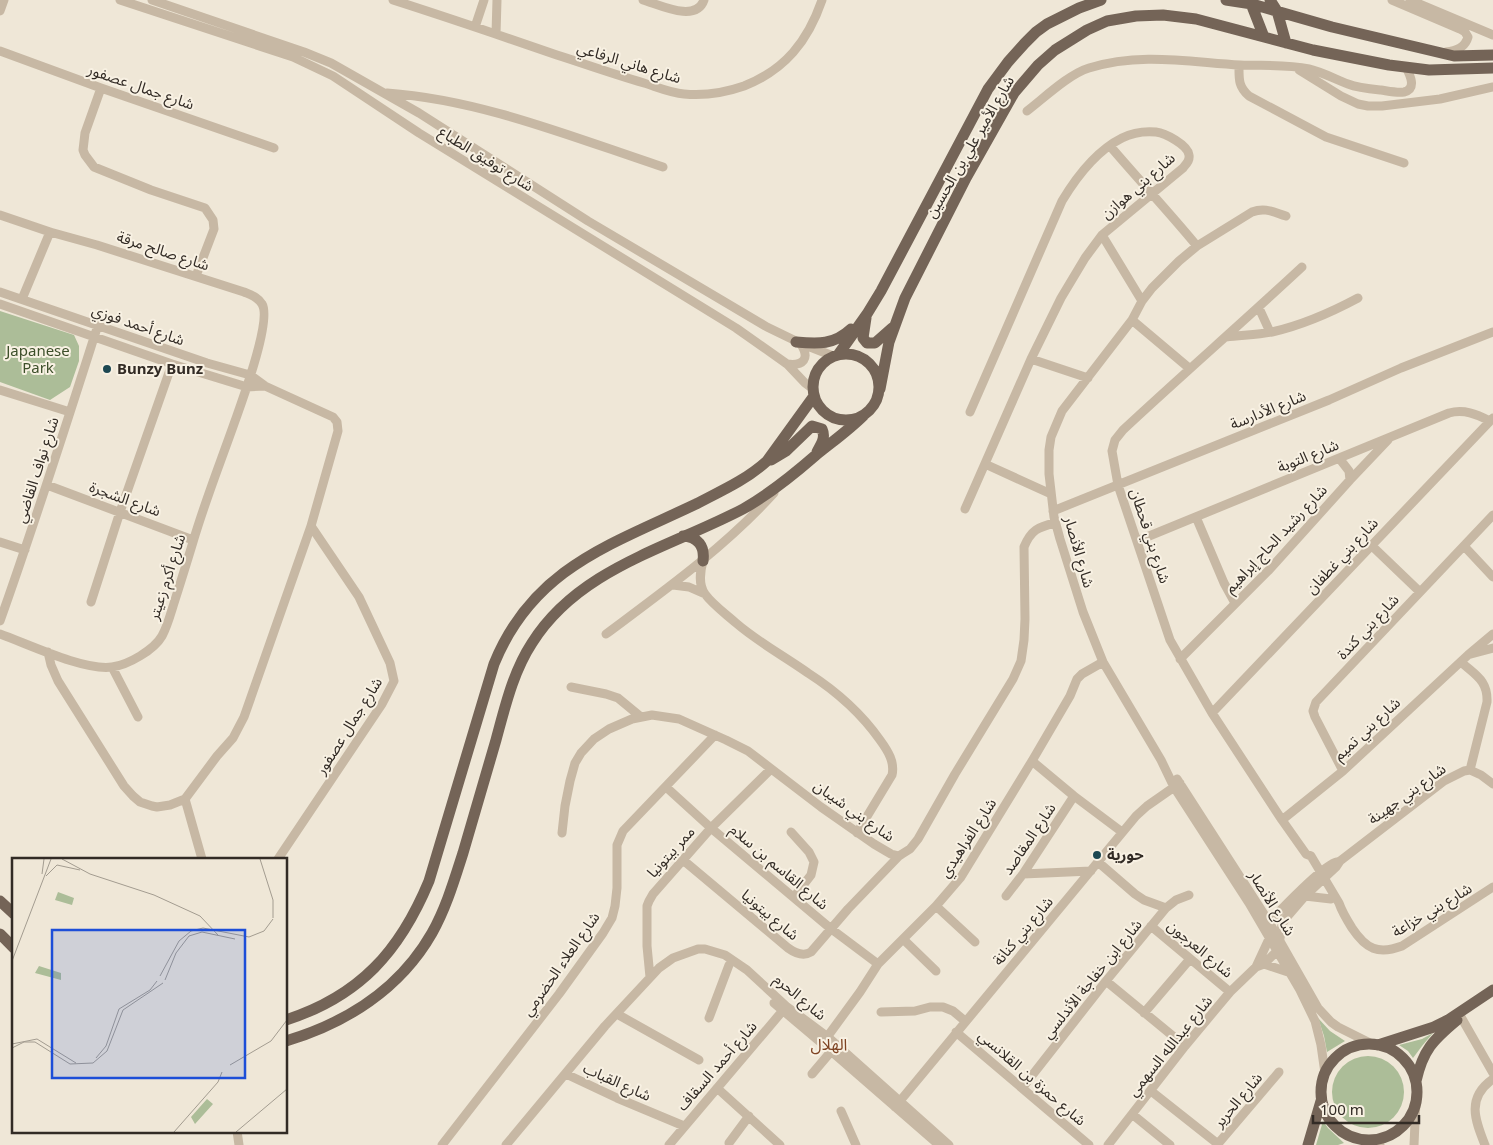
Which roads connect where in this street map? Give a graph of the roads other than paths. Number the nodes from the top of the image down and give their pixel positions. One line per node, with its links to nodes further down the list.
1 (4, 0): 16 (street)
2 (120, 0): 37 (street, شارع توفيق الطباع)
3 (152, 0): 33 (street, شارع توفيق الطباع)
4 (393, 0): 18 (street, شارع هاني الرفاعي)
5 (484, 0): 18 (street)
6 (497, 0): 19 (street)
7 (643, 0): 8 (street)
8 (704, 0)
9 (822, 0): 19 (street, شارع هاني الرفاعي)
10 (1098, 0): 56 (main road, شارع الأمير علي بن الحسين)
11 (1226, 0): 15 (main road)
12 (1270, 0): 17 (main road)
13 (1392, 0): 24 (street)
14 (1410, 0): 20 (street)
15 (1251, 2): 17 (main road); 21 (main road)
16 (0, 11)
17 (1277, 11): 22 (main road); 24 (main road)
18 (475, 27): 19 (street, شارع هاني الرفاعي)
19 (496, 34)
20 (1493, 35)
21 (1264, 36): 22 (main road, شارع الأمير علي بن الحسين); 59 (main road, شارع الأمير علي بن الحسين)
22 (1286, 43): 28 (main road, شارع الأمير علي بن الحسين)
23 (0, 51): 31 (street, شارع جمال عصفور)
24 (1441, 53): 25 (main road)
25 (1493, 55)
26 (1239, 65): 27 (street); 35 (street); 40 (street)
27 (1294, 67): 32 (street); 34 (street)
28 (1406, 67): 29 (main road, شارع الأمير علي بن الحسين); 32 (street)
29 (1493, 68)
30 (1493, 87): 34 (street)
31 (100, 88): 39 (street, شارع جمال عصفور); 49 (street)
32 (1403, 92): 34 (street)
33 (384, 93): 36 (street, شارع توفيق الطباع); 41 (street)
34 (1407, 103)
35 (1027, 111)
36 (428, 120): 37 (street); 64 (street, شارع توفيق الطباع)
37 (419, 133): 68 (street, شارع توفيق الطباع)
38 (1110, 146): 42 (street); 42 (street, شارع بني هوازن); 78 (street, شارع بني هوازن)
39 (274, 148)
40 (1404, 163)
41 (663, 167)
42 (1152, 194): 46 (street, شارع بني هوازن); 47 (street)
43 (0, 215): 45 (street, شارع صالح مرقة)
44 (1286, 216): 47 (street)
45 (50, 232): 49 (street, شارع صالح مرقة); 52 (street)
46 (1102, 235): 53 (street); 66 (street, شارع بني هوازن)
47 (1197, 246): 53 (street)
48 (1302, 267): 55 (street, شارع بني قحطان)
49 (196, 276): 70 (street, شارع صالح مرقة)
50 (0, 292): 52 (street, شارع أحمد فوزي)
51 (1358, 298): 60 (street)
52 (22, 299): 58 (street, شارع أحمد فوزي)
53 (1142, 302): 57 (street)
54 (0, 304): 62 (street, شارع أحمد فوزي)
55 (1259, 308): 60 (street); 63 (street, شارع بني قحطان)
56 (867, 314): 59 (main road); 64 (main road); 65 (main road, شارع الأمير علي بن الحسين)
57 (1132, 320): 69 (street); 71 (street)
58 (98, 325): 62 (street, شارع نواف القاضي); 70 (street, شارع أحمد فوزي)
59 (894, 326): 74 (main road, شارع الأمير علي بن الحسين)
60 (1270, 332): 63 (street)
61 (1493, 332): 89 (street, شارع الأدارسة)
62 (94, 337): 67 (street, شارع أحمد فوزي); 77 (street, شارع نواف القاضي)
63 (1226, 337): 69 (street, شارع بني قحطان)
64 (798, 343): 65 (street, شارع توفيق الطباع); 68 (street)
65 (835, 356): 74 (main road); 76 (main road)
66 (1031, 359): 71 (street); 85 (street, شارع بني هوازن)
67 (172, 364): 73 (street, شارع أحمد فوزي); 92 (street)
68 (787, 364): 76 (street, شارع توفيق الطباع)
69 (1189, 368): 89 (street, شارع بني قحطان)
70 (250, 375): 72 (street, شارع أحمد فوزي); 73 (street, شارع أكرم زعيتر)
71 (1088, 378): 90 (street)
72 (265, 386): 73 (street, شارع أحمد فوزي); 97 (street, شارع أحمد فوزي)
73 (247, 387): 99 (street, شارع أكرم زعيتر)
74 (880, 389): 79 (main road)
75 (0, 390): 77 (street)
76 (814, 392): 79 (main road); 84 (main road)
77 (70, 412): 88 (street, شارع نواف القاضي)
78 (970, 412)
79 (864, 415): 82 (main road)
80 (1492, 420): 81 (street, شارع التوبة); 102 (street, شارع بني غطفان)
81 (1392, 436): 83 (street, شارع التوبة); 86 (street, شارع رشيد الحاج إبراهيم)
82 (815, 456): 84 (main road); 87 (main road)
83 (1339, 458): 86 (street); 95 (street, شارع التوبة)
84 (767, 461): 193 (main road)
85 (985, 464): 90 (street); 91 (street, شارع بني هوازن)
86 (1350, 480): 111 (street, شارع رشيد الحاج إبراهيم)
87 (785, 482): 98 (main road); 105 (street)
88 (47, 485): 92 (street, شارع الشجرة); 104 (street, شارع نواف القاضي)
89 (1118, 485): 93 (street, شارع الأدارسة); 100 (street, شارع بني قحطان)
90 (1051, 494): 93 (street)
91 (965, 509)
92 (120, 512): 99 (street, شارع الشجرة); 110 (street)
93 (1053, 512): 96 (street, شارع الأنصار)
94 (1493, 514): 103 (street, شارع بني كندة)
95 (1196, 517): 100 (street, شارع التوبة); 111 (street)
96 (1055, 522): 120 (street, شارع الأنصار); 143 (street, شارع بني شيبان)
97 (311, 526): 136 (street); 145 (street, شارع جمال عصفور)
98 (683, 536): 105 (main road); 196 (main road)
99 (194, 540): 122 (street, شارع أكرم زعيتر)
100 (1137, 541): 119 (street, شارع بني قحطان)
101 (0, 542): 104 (street)
102 (1371, 545): 108 (street); 124 (street, شارع بني غطفان)
103 (1464, 546): 106 (street); 108 (street, شارع بني كندة)
104 (25, 550): 112 (street, شارع نواف القاضي)
105 (703, 561): 107 (street); 109 (street)
106 (1492, 573)
107 (673, 585): 109 (street); 114 (street)
108 (1420, 592): 131 (street, شارع بني كندة)
109 (705, 594): 142 (street)
110 (91, 602)
111 (1235, 603): 119 (street, شارع رشيد الحاج إبراهيم)
112 (0, 622)
113 (0, 634): 117 (street, شارع أكرم زعيتر)
114 (606, 634)
115 (1493, 634): 118 (street, شارع بني تميم)
116 (1493, 648): 118 (street, شارع بني تميم)
117 (48, 652): 122 (street, شارع أكرم زعيتر); 136 (street)
118 (1468, 655): 121 (street, شارع بني تميم)
119 (1180, 659): 124 (street, شارع بني قحطان)
120 (1103, 662): 128 (street, شارع الفراهيدي); 133 (street, شارع الأنصار)
121 (1461, 662): 130 (street); 131 (street, شارع بني تميم)
122 (112, 667): 125 (street)
123 (571, 687): 126 (street)
124 (1212, 713): 137 (street, شارع بني قحطان)
125 (138, 717)
126 (641, 717): 127 (street, شارع بني شيبان); 141 (street, شارع بني شيبان)
127 (714, 735): 129 (street, شارع بني شيبان); 134 (street, شارع العلاء الحضرمي)
128 (1032, 761): 135 (street); 159 (street, شارع الفراهيدي)
129 (771, 769): 138 (street, ممر بيتونيا); 142 (street, شارع بني شيبان)
130 (1470, 770): 132 (street, شارع بني جهينة); 151 (street, شارع بني جهينة)
131 (1343, 771): 137 (street, شارع بني تميم)
132 (1493, 784)
133 (1177, 785): 140 (street, شارع بني كنانة); 150 (street, شارع الأنصار)
134 (666, 787): 138 (street, شارع القاسم بن سلام); 225 (street, شارع العلاء الحضرمي)
135 (1074, 796): 140 (street); 149 (street, شارع المقاصد)
136 (185, 799): 144 (street)
137 (1282, 820): 151 (street, شارع بني قحطان)
138 (712, 828): 146 (street, ممر بيتونيا); 156 (street, شارع القاسم بن سلام)
139 (791, 832): 156 (street)
140 (1122, 832): 147 (street, شارع بني كنانة)
141 (562, 833)
142 (857, 833): 143 (street, شارع بني شيبان)
143 (899, 856): 167 (street, شارع بيتونيا)
144 (202, 858)
145 (279, 858)
146 (683, 860): 167 (street, شارع بيتونيا); 182 (street, ممر بيتونيا)
147 (1098, 862): 148 (street, شارع بني كنانة); 160 (street)
148 (1091, 871): 149 (street); 194 (street, شارع بني كنانة)
149 (1023, 874): 154 (street, شارع المقاصد)
150 (1235, 875): 161 (street, شارع الأنصار); 170 (street, شارع الأنصار)
151 (1320, 877): 155 (street, شارع بني جهينة); 157 (street, شارع بني خزاعة); 162 (street, شارع بني جهينة); 163 (street, شارع بني خزاعة)
152 (1493, 887): 163 (street, شارع بني خزاعة)
153 (1189, 895): 160 (street, شارع ابن خفاجة الأندلسي)
154 (1006, 896)
155 (1305, 896): 157 (street); 171 (street, شارع بني جهينة)
156 (794, 897): 167 (street, شارع القاسم بن سلام)
157 (1330, 899): 163 (street, شارع بني خزاعة)
158 (0, 901): 164 (main road)
159 (936, 906): 169 (street, شارع الفراهيدي); 172 (street)
160 (1166, 908): 166 (street, شارع ابن خفاجة الأندلسي)
161 (1260, 908): 162 (street); 165 (street, شارع الأنصار)
162 (1283, 908): 165 (street, شارع بني جهينة)
163 (1341, 911)
164 (12, 912)
165 (1269, 922): 170 (street, شارع عبدالله السهمي); 171 (street, شارع الأنصار)
166 (1152, 926): 176 (street, شارع العرجون); 183 (street, شارع ابن خفاجة الأندلسي)
167 (830, 928): 177 (street, شارع القاسم بن سلام)
168 (0, 934): 173 (main road)
169 (903, 939): 177 (street, شارع الفراهيدي); 180 (street)
170 (1269, 939): 175 (street, شارع الأنصار); 179 (street, شارع عبدالله السهمي)
171 (1280, 940): 175 (street, شارع عبدالله السهمي); 198 (street, شارع الأنصار)
172 (975, 942)
173 (12, 946)
174 (691, 951): 178 (street, شارع الحرم); 182 (street, شارع الحرم); 187 (street, شارع الحرم)
175 (1277, 951): 179 (street, شارع عبدالله السهمي); 181 (street, شارع الأنصار)
176 (1190, 959): 185 (street, شارع العرجون); 189 (street)
177 (878, 964): 197 (street, شارع الفراهيدي)
178 (729, 965): 187 (street, شارع الحرم); 192 (street)
179 (1260, 966): 181 (street); 185 (street, شارع عبدالله السهمي)
180 (936, 971)
181 (1288, 972): 203 (street, شارع الأنصار)
182 (650, 977): 190 (street, شارع الحرم)
183 (1106, 981): 189 (street); 209 (street, شارع ابن خفاجة الأندلسي)
184 (1493, 990): 198 (main road)
185 (1230, 992): 199 (street, شارع عبدالله السهمي)
186 (1493, 996): 191 (main road)
187 (784, 1009): 197 (street, شارع الحرم); 210 (street, شارع أحمد السقاف)
188 (881, 1012): 194 (street)
189 (1144, 1013): 199 (street)
190 (616, 1014): 201 (street); 205 (street, شارع الحرم)
191 (1461, 1017): 204 (street); 208 (main road)
192 (709, 1018)
193 (288, 1019)
194 (965, 1022): 195 (street, شارع بني كنانة)
195 (956, 1032): 209 (street, شارع حمزة بن القلانسي); 214 (street, شارع بني كنانة)
196 (288, 1040)
197 (825, 1040): 200 (street, شارع الحرم)
198 (1375, 1045): 203 (main road); 208 (main road)
199 (1185, 1046): 211 (street, شارع عبدالله السهمي)
200 (833, 1048): 206 (street); 214 (street, شارع الحرم)
201 (699, 1060)
202 (1279, 1072): 223 (street, شارع الحرير)
203 (1325, 1073): 212 (main road)
204 (1493, 1073)
205 (566, 1074): 218 (street, شارع القباب); 226 (street, شارع الحرم)
206 (812, 1074)
207 (1493, 1079): 237 (street)
208 (1416, 1081): 213 (main road)
209 (1022, 1087): 232 (street, شارع حمزة بن القلانسي)
210 (717, 1088): 217 (street); 218 (street, شارع أحمد السقاف)
211 (1151, 1091): 216 (street, شارع عبدالله السهمي); 223 (street)
212 (1322, 1099): 220 (main road); 235 (main road)
213 (1416, 1100): 221 (main road); 236 (street)
214 (897, 1104): 230 (street, شارع الحرم); 231 (street, شارع الحرم)
215 (841, 1111): 229 (street)
216 (1132, 1114): 233 (street, شارع عبدالله السهمي); 234 (street)
217 (749, 1116): 222 (street); 228 (street)
218 (684, 1126): 227 (street, شارع أحمد السقاف)
219 (237, 1132): 224 (street)
220 (1354, 1142): 221 (main road)
221 (1377, 1142)
222 (729, 1143)
223 (1218, 1144)
224 (239, 1145)
225 (442, 1145)
226 (506, 1145)
227 (669, 1145)
228 (780, 1145)
229 (856, 1145)
230 (939, 1145)
231 (949, 1145)
232 (1089, 1145)
233 (1108, 1145)
234 (1170, 1145)
235 (1308, 1145)
236 (1414, 1145)
237 (1485, 1145)

